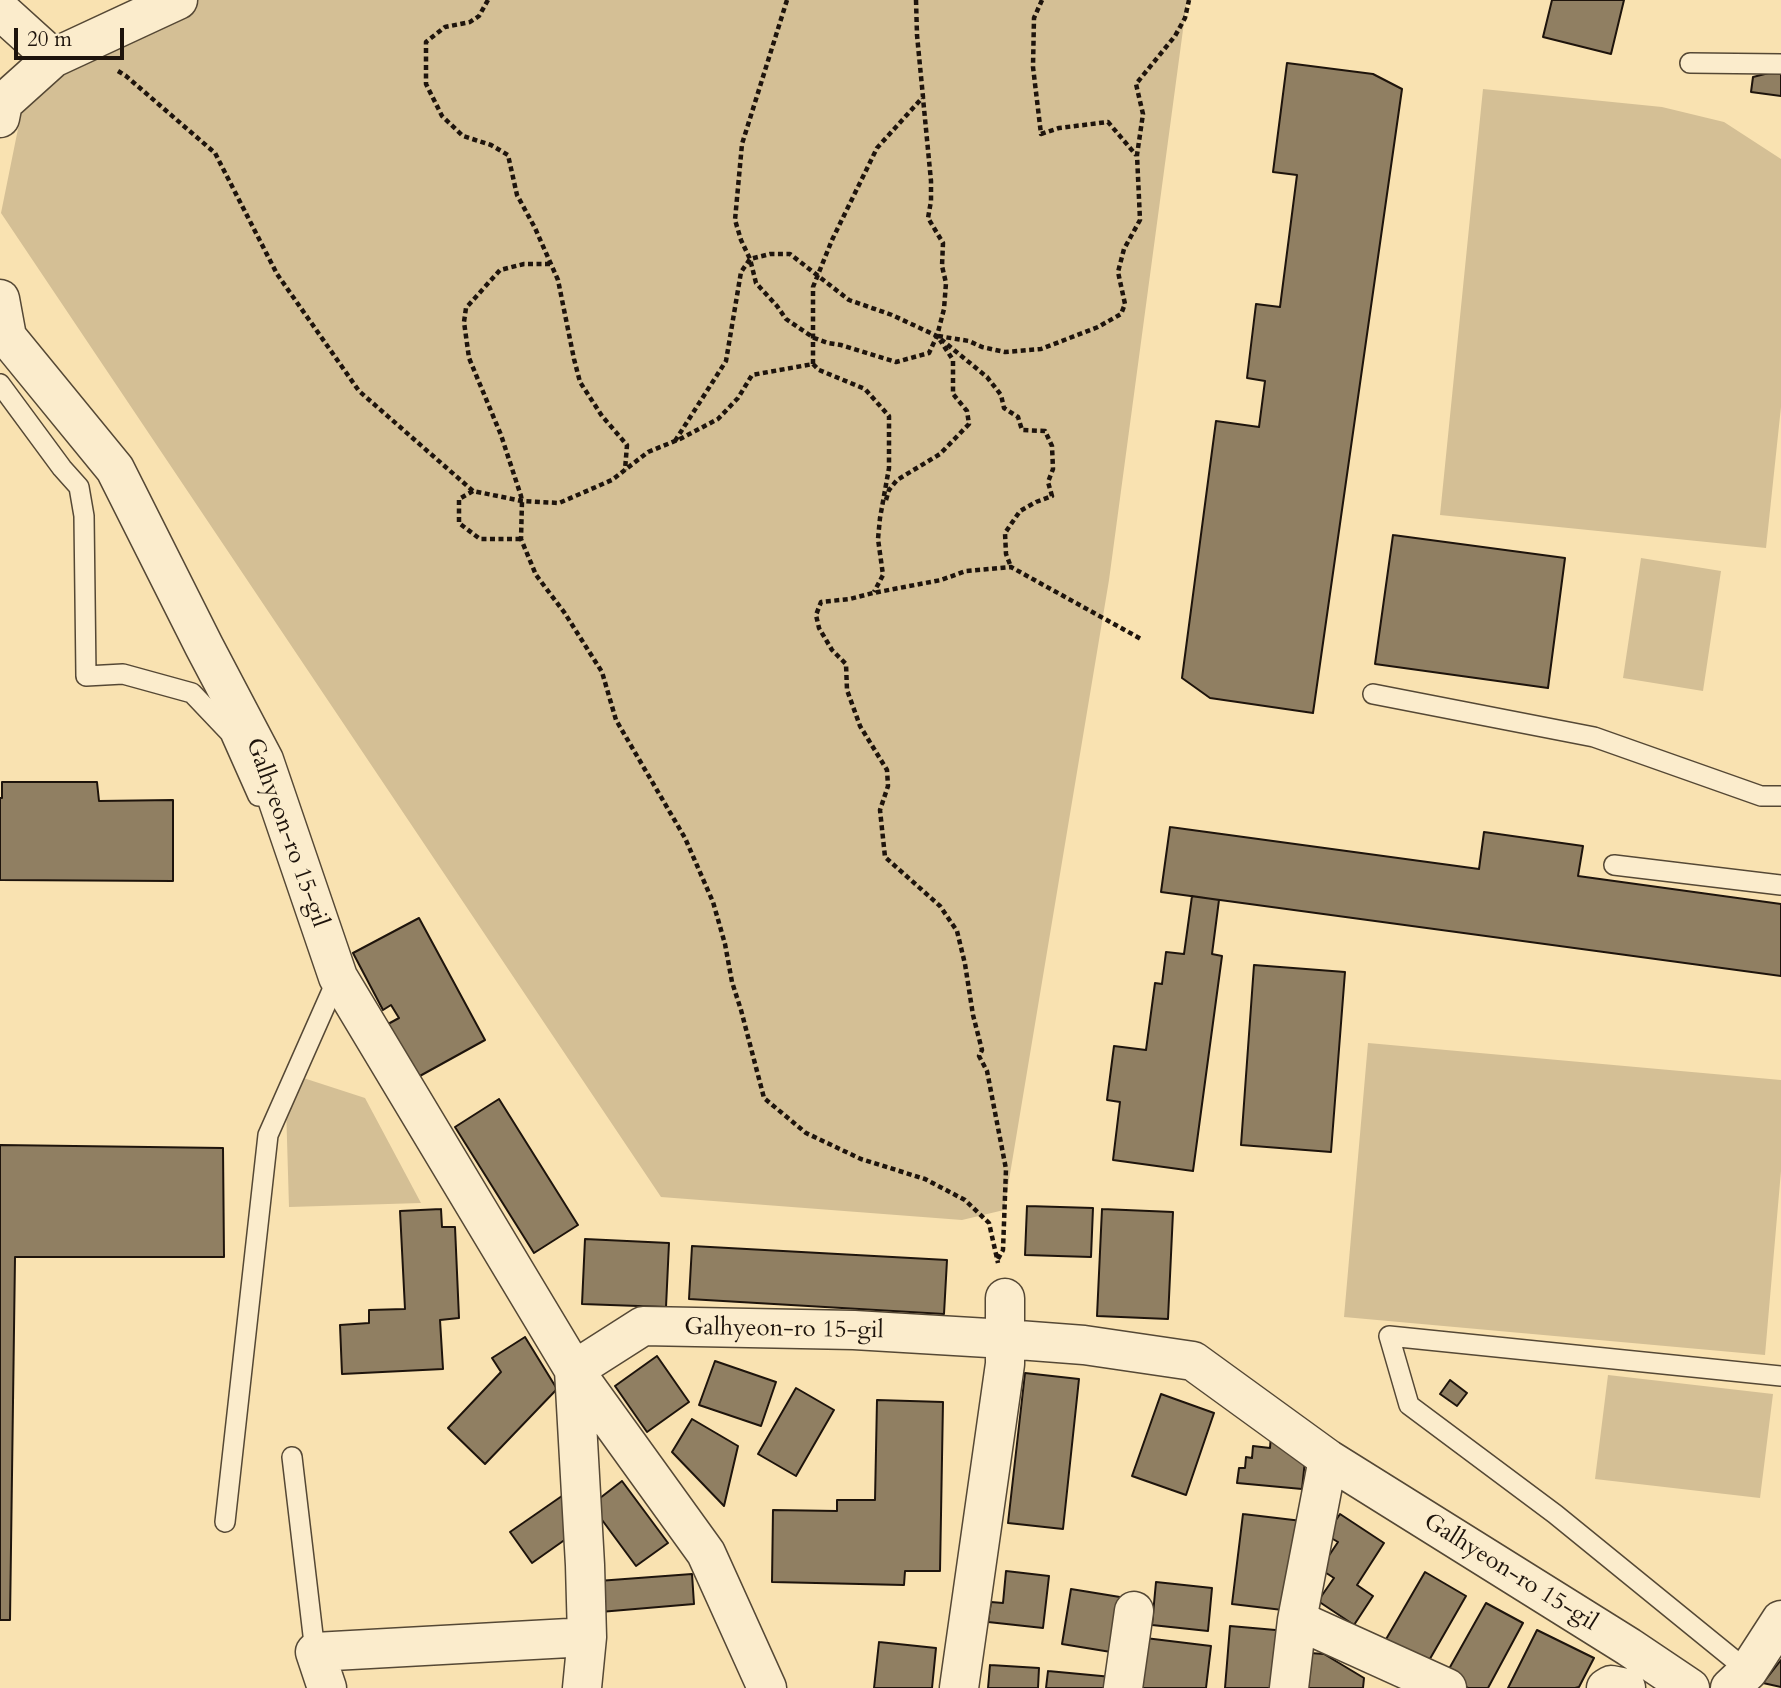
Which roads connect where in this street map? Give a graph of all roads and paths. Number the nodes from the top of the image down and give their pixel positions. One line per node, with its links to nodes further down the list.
1 (178, 0): 8 (street)
2 (488, 0): 16 (path)
3 (787, 0): 15 (path)
4 (916, 0): 12 (path)
5 (1042, 0): 14 (path)
6 (1189, 0): 14 (path)
7 (0, 10): 8 (street)
8 (53, 58): 13 (street)
9 (1690, 63): 10 (lane)
10 (1781, 64)
11 (114, 69): 25 (path)
12 (923, 97): 17 (path); 19 (path)
13 (0, 118)
14 (1137, 155): 19 (path)
15 (750, 259): 17 (path); 20 (path); 23 (path)
16 (550, 264): 24 (path); 26 (path)
17 (818, 275): 19 (path); 20 (path)
18 (0, 299): 34 (street, Galhyeon-ro 15-gil)
19 (937, 336): 20 (path); 27 (path); 29 (path)
20 (814, 337): 21 (path)
21 (813, 363): 23 (path); 27 (path)
22 (0, 384): 34 (lane)
23 (675, 441): 24 (path)
24 (625, 471): 26 (path)
25 (473, 491): 26 (path); 28 (path)
26 (523, 501): 28 (path)
27 (880, 518): 30 (path)
28 (521, 539): 38 (path)
29 (1011, 568): 30 (path); 31 (path)
30 (873, 593): 38 (path)
31 (1141, 639)
32 (1373, 694): 33 (lane)
33 (1781, 796)
34 (294, 848): 37 (street, Galhyeon-ro 15-gil)
35 (1615, 864): 36 (lane)
36 (1781, 885)
37 (338, 977): 41 (street, Galhyeon-ro 15-gil); 45 (lane)
38 (997, 1260): 39 (path)
39 (1005, 1298): 40 (street)
40 (1005, 1339): 41 (street, Galhyeon-ro 15-gil); 44 (street, Galhyeon-ro 15-gil); 55 (street)
41 (574, 1370): 49 (street); 54 (street, Galhyeon-ro 15-gil)
42 (1781, 1376): 51 (lane)
43 (292, 1457): 50 (lane)
44 (1328, 1459): 47 (street); 61 (street, Galhyeon-ro 15-gil)
45 (225, 1522)
46 (1134, 1611): 56 (street)
47 (1297, 1620): 57 (street); 58 (street)
48 (1781, 1620): 51 (street)
49 (587, 1637): 50 (street); 53 (street)
50 (315, 1652): 52 (street)
51 (1739, 1679)
52 (327, 1688)
53 (582, 1688)
54 (767, 1688)
55 (959, 1688)
56 (1123, 1688)
57 (1289, 1688)
58 (1447, 1688)
59 (1606, 1688): 60 (street)
60 (1626, 1688)
61 (1690, 1688)

